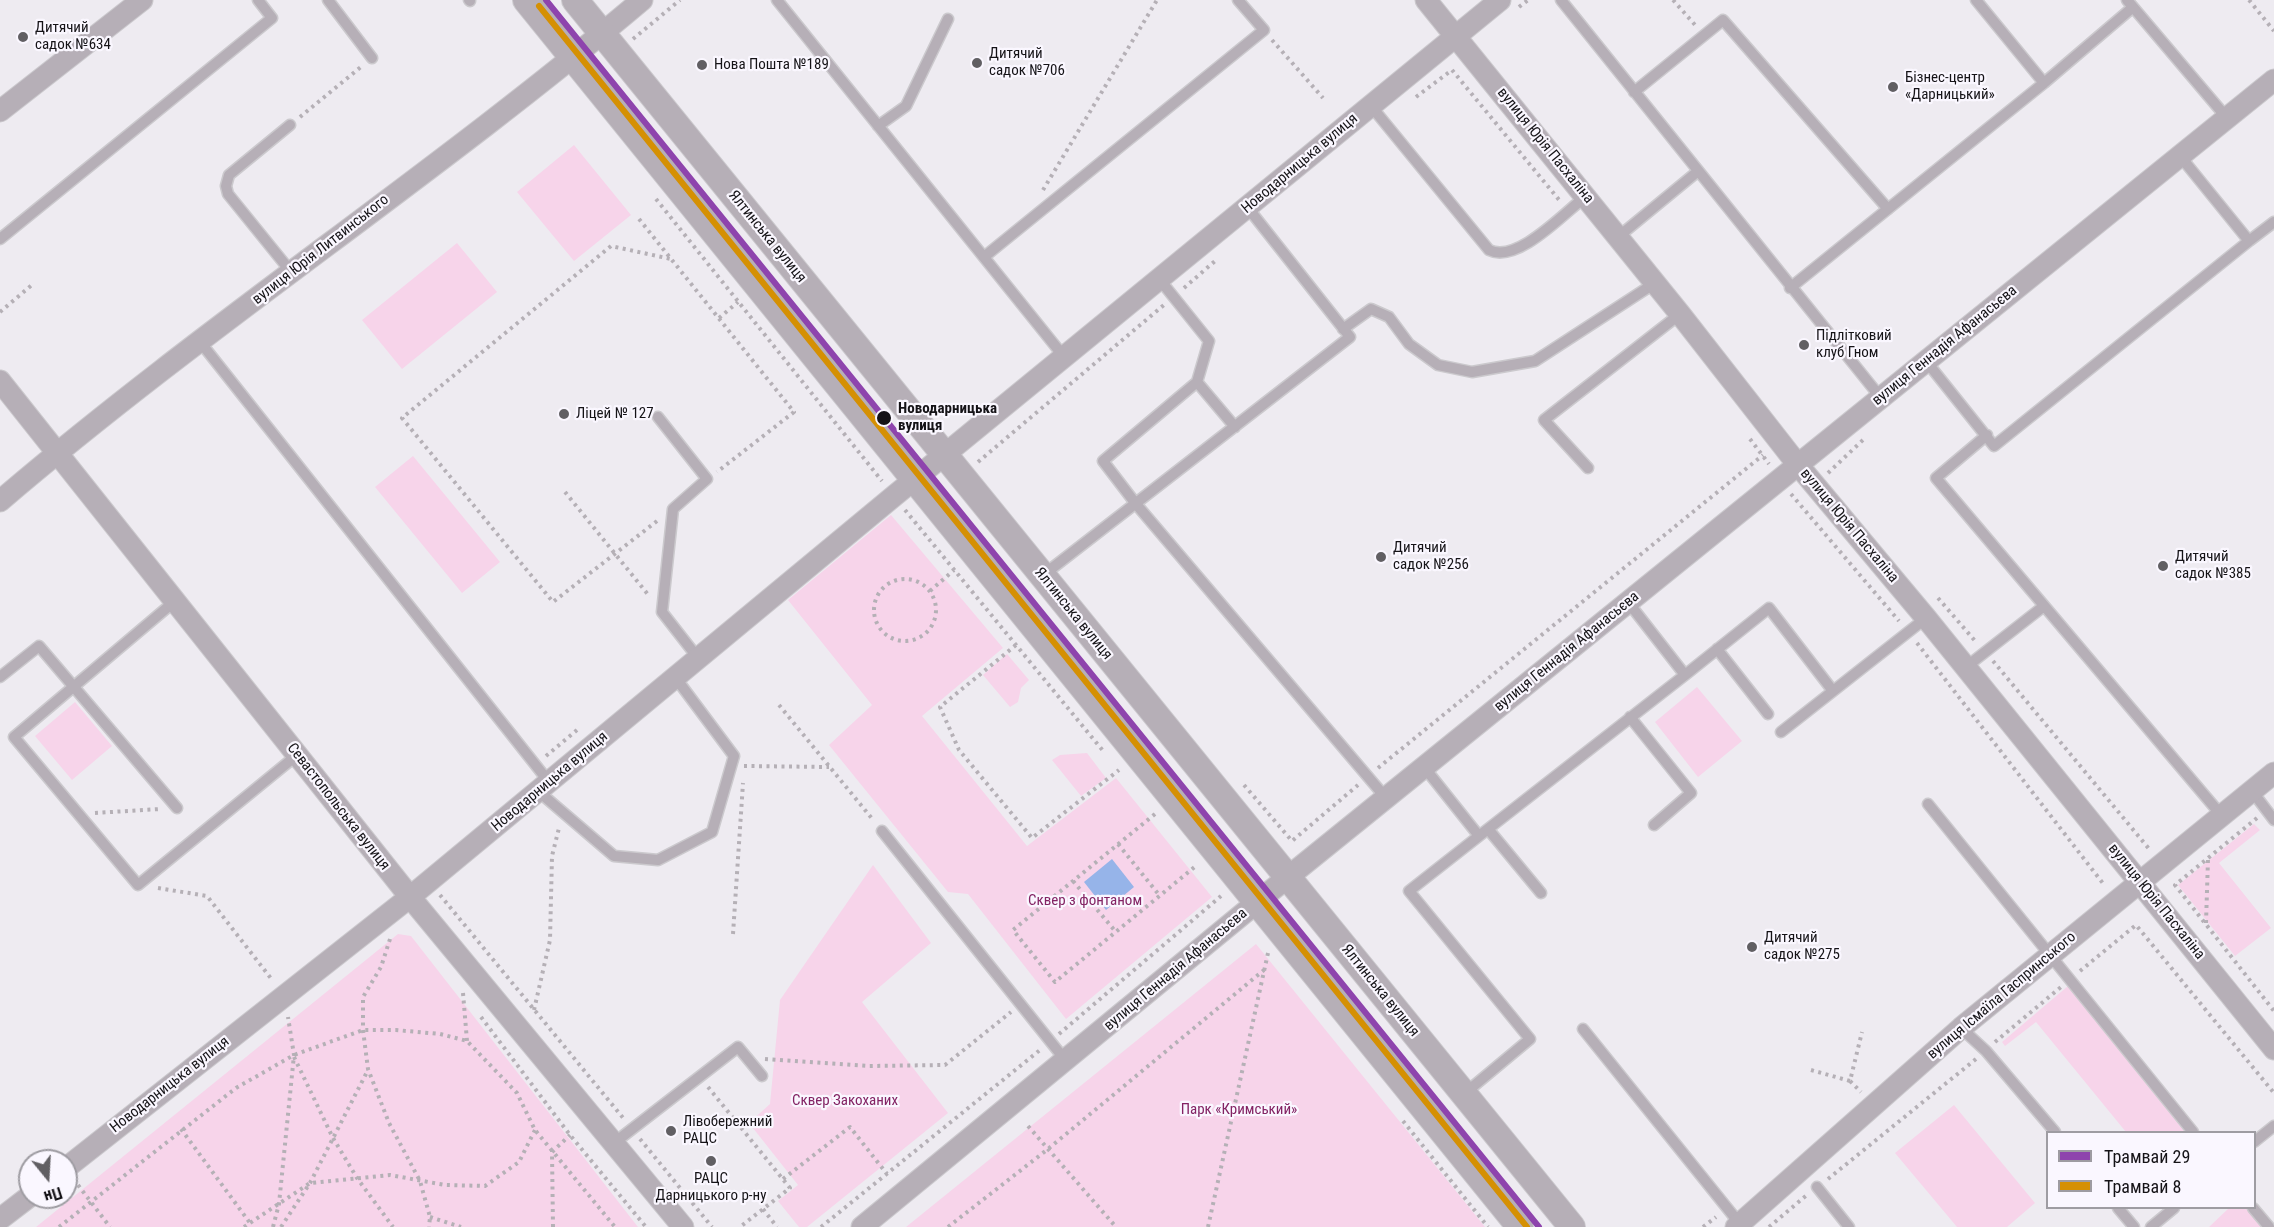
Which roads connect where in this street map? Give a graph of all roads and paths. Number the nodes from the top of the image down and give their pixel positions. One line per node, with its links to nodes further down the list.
1 (142, 0): 31 (street)
2 (258, 0): 47 (lane)
3 (328, 0): 26 (lane)
4 (526, 0): 25 (street)
5 (575, 0): 21 (street, Ялтинська вулиця)
6 (642, 0): 21 (street, вулиця Юрія Литвинського)
7 (680, 0): 24 (path)
8 (777, 0): 35 (lane)
9 (1156, 0): 40 (path)
10 (1238, 0): 19 (lane)
11 (1426, 0): 22 (street, вулиця Юрія Пасхаліна)
12 (1500, 0): 22 (street, Новодарницька вулиця)
13 (1560, 0): 29 (lane)
14 (1673, 0): 23 (path)
15 (1976, 0): 28 (lane)
16 (2249, 0): 20 (path)
17 (2129, 4): 28 (lane); 33 (lane)
18 (948, 19): 35 (lane)
19 (1264, 30): 30 (path); 49 (lane)
20 (2274, 31)
21 (602, 33): 25 (street, вулиця Юрія Литвинського); 74 (street, Ялтинська вулиця)
22 (1455, 36): 32 (street, Новодарницька вулиця); 39 (street, вулиця Юрія Пасхаліна)
23 (1704, 36): 29 (lane); 42 (lane)
24 (628, 44)
25 (572, 56): 52 (street, вулиця Юрія Литвинського); 80 (street)
26 (372, 58): 34 (path)
27 (2274, 80): 33 (street, вулиця Геннадія Афанасьєва)
28 (2044, 83): 42 (lane)
29 (1634, 92): 37 (lane)
30 (1323, 98)
31 (0, 111)
32 (1377, 114): 41 (street, Новодарницька вулиця); 43 (path); 43 (lane)
33 (2227, 118): 36 (street, вулиця Геннадія Афанасьєва)
34 (290, 125): 52 (lane)
35 (878, 126): 49 (lane)
36 (2180, 156): 48 (lane); 65 (street, вулиця Геннадія Афанасьєва)
37 (1697, 172): 46 (lane); 56 (lane)
38 (651, 193): 58 (path)
39 (1585, 197): 43 (lane); 46 (street, вулиця Юрія Пасхаліна)
40 (1038, 198)
41 (1248, 208): 53 (street, Новодарницька вулиця); 62 (lane)
42 (1888, 208): 56 (lane)
43 (1568, 211)
44 (639, 219): 50 (path)
45 (2274, 222): 48 (lane)
46 (1618, 237): 54 (street, вулиця Юрія Пасхаліна)
47 (0, 239)
48 (2249, 241): 71 (lane)
49 (984, 257): 64 (lane)
50 (671, 259): 61 (path); 87 (path)
51 (1217, 260): 57 (path)
52 (292, 273): 63 (street, вулиця Юрія Литвинського)
53 (1160, 280): 57 (lane); 64 (street, Новодарницька вулиця)
54 (1655, 283): 60 (street, вулиця Юрія Пасхаліна); 62 (lane)
55 (33, 284): 59 (path)
56 (1790, 288): 68 (lane)
57 (1174, 297): 67 (lane); 77 (path)
58 (738, 302): 61 (path); 83 (path)
59 (0, 312)
60 (1680, 314): 76 (street, вулиця Юрія Пасхаліна); 78 (lane)
61 (719, 318): 79 (path)
62 (1343, 328): 70 (lane)
63 (201, 343): 73 (street, вулиця Юрія Литвинського); 119 (lane)
64 (1065, 358): 74 (street, Новодарницька вулиця)
65 (1926, 361): 68 (street, вулиця Геннадія Афанасьєва); 71 (lane)
66 (0, 381): 73 (street, Севастопольська вулиця)
67 (1197, 382): 70 (lane); 85 (lane)
68 (1881, 398): 76 (street, вулиця Геннадія Афанасьєва)
69 (658, 417): 79 (lane)
70 (1235, 427): 85 (lane)
71 (1987, 435): 93 (lane)
72 (1749, 437): 75 (path)
73 (59, 453): 84 (street, вулиця Юрія Литвинського); 91 (street, Севастопольська вулиця)
74 (945, 455): 80 (street, Новодарницька вулиця); 89 (street, Ялтинська вулиця)
75 (1763, 456): 81 (path); 117 (path)
76 (1798, 465): 81 (street, вулиця Геннадія Афанасьєва); 95 (street, вулиця Юрія Пасхаліна)
77 (973, 467)
78 (1588, 468)
79 (707, 480): 86 (lane)
80 (915, 480): 83 (street, Новодарницька вулиця); 151 (street)
81 (1779, 480): 92 (street, вулиця Геннадія Афанасьєва); 96 (path)
82 (565, 492): 87 (path)
83 (894, 496): 88 (path); 99 (street, Новодарницька вулиця)
84 (0, 501)
85 (1136, 504): 89 (lane); 117 (lane)
86 (673, 508): 87 (path); 94 (lane)
87 (615, 554): 94 (path)
88 (954, 570): 90 (path); 97 (path)
89 (1042, 576): 141 (street, Ялтинська вулиця)
90 (930, 591): 90 (path)
91 (175, 601): 104 (lane); 110 (street, Севастопольська вулиця)
92 (1628, 602): 101 (lane); 114 (street, вулиця Геннадія Афанасьєва)
93 (2044, 606): 100 (lane); 129 (lane)
94 (662, 612): 99 (lane)
95 (1926, 618): 96 (lane); 100 (street, вулиця Юрія Пасхаліна)
96 (1908, 632): 105 (lane); 145 (path)
97 (1016, 645): 115 (path); 115 (path)
98 (1717, 650): 101 (lane); 105 (lane); 107 (lane)
99 (698, 658): 103 (street, Новодарницька вулиця)
100 (1966, 667): 143 (street, вулиця Юрія Пасхаліна)
101 (1685, 675): 108 (lane)
102 (0, 677): 104 (lane)
103 (675, 677): 111 (lane); 119 (street, Новодарницька вулиця)
104 (74, 687): 124 (lane); 127 (lane)
105 (1833, 691): 109 (lane)
106 (779, 705): 113 (path)
107 (1768, 714)
108 (1630, 717): 132 (lane); 134 (lane)
109 (1781, 732)
110 (297, 755): 144 (lane); 150 (street, Севастопольська вулиця)
111 (734, 756): 112 (path); 126 (lane)
112 (744, 766): 113 (path); 155 (path)
113 (830, 767): 133 (path)
114 (1424, 767): 121 (street, вулиця Геннадія Афанасьєва); 134 (lane)
115 (1119, 770): 118 (path)
116 (2274, 773): 120 (street, вулиця Ісмаїла Гаспринського)
117 (1368, 776): 121 (lane); 135 (path)
118 (1126, 779)
119 (543, 787): 126 (lane); 150 (street, Новодарницька вулиця)
120 (2252, 791): 125 (lane); 129 (street, вулиця Ісмаїла Гаспринського)
121 (1386, 798): 141 (street, вулиця Геннадія Афанасьєва)
122 (1928, 804): 157 (lane)
123 (1148, 806): 128 (path)
124 (177, 808): 127 (path)
125 (2266, 810): 130 (lane); 138 (path)
126 (563, 813): 165 (path)
127 (78, 814): 144 (lane)
128 (1155, 814): 131 (path); 136 (path)
129 (2222, 816): 143 (street, вулиця Ісмаїла Гаспринського)
130 (2274, 820)
131 (1162, 823)
132 (1654, 825)
133 (882, 831): 163 (lane)
134 (1483, 832): 147 (lane); 185 (lane)
135 (1292, 841)
136 (1119, 844): 142 (path); 149 (path)
137 (1190, 857): 139 (path)
138 (2208, 858): 152 (path); 152 (path)
139 (1197, 865): 140 (path); 149 (path)
140 (1203, 873)
141 (1287, 878): 151 (street, вулиця Геннадія Афанасьєва); 185 (street, Ялтинська вулиця)
142 (1073, 881): 153 (path); 153 (path)
143 (2140, 883): 157 (street, вулиця Ісмаїла Гаспринського); 174 (street, вулиця Юрія Пасхаліна)
144 (138, 885): 164 (path)
145 (2106, 887)
146 (1216, 889): 173 (path)
147 (1541, 893)
148 (440, 896): 165 (path)
149 (1160, 896): 153 (path)
150 (410, 897): 164 (street, Новодарницька вулиця); 197 (street, Севастопольська вулиця)
151 (1257, 902): 178 (street, вулиця Геннадія Афанасьєва); 239 (street)
152 (2206, 925): 166 (path)
153 (1116, 932)
154 (392, 933): 170 (path)
155 (733, 934)
156 (1268, 953): 158 (path)
157 (2051, 955): 159 (lane); 168 (street, вулиця Ісмаїла Гаспринського)
158 (1264, 970): 198 (path); 238 (path)
159 (2070, 979): 175 (path); 186 (path); 193 (lane)
160 (456, 984): 161 (path)
161 (463, 993): 162 (path); 172 (path)
162 (470, 1003)
163 (1020, 1005): 173 (lane); 177 (path)
164 (286, 1006): 176 (path); 200 (street, Новодарницька вулиця)
165 (534, 1010): 190 (path)
166 (2274, 1011)
167 (477, 1012): 194 (path)
168 (1961, 1028): 175 (lane); 218 (street, вулиця Ісмаїла Гаспринського)
169 (1583, 1029): 218 (lane)
170 (363, 1030): 172 (path); 176 (path); 179 (path)
171 (1862, 1032): 183 (path)
172 (467, 1041): 191 (path)
173 (1050, 1042): 178 (lane); 201 (path)
174 (2274, 1049)
175 (1986, 1050): 192 (lane); 207 (path)
176 (294, 1055): 189 (path); 195 (path); 209 (path)
177 (746, 1058): 181 (lane); 182 (lane)
178 (1066, 1061): 235 (street, вулиця Геннадія Афанасьєва)
179 (368, 1069): 195 (path); 204 (path)
180 (1811, 1070): 183 (path)
181 (762, 1076)
182 (700, 1077): 190 (lane); 203 (path)
183 (1850, 1081): 184 (path)
184 (1861, 1092)
185 (1464, 1094): 240 (street, Ялтинська вулиця)
186 (2274, 1094)
187 (1028, 1126): 198 (path)
188 (2274, 1126): 196 (lane)
189 (182, 1129): 208 (path); 217 (path)
190 (632, 1129): 197 (lane); 231 (path)
191 (535, 1130): 199 (path); 204 (path)
192 (2054, 1131)
193 (2192, 1131)
194 (570, 1134): 199 (path); 229 (path)
195 (333, 1138): 202 (path); 205 (path)
196 (2256, 1140)
197 (614, 1143): 230 (street, Севастопольська вулиця)
198 (1048, 1149): 236 (path); 237 (path)
199 (552, 1152): 227 (path); 228 (path)
200 (78, 1171)
201 (887, 1174): 203 (path); 234 (path)
202 (357, 1178): 204 (path); 205 (path); 224 (path)
203 (783, 1179): 211 (path)
204 (420, 1181): 215 (path)
205 (310, 1183): 209 (path); 223 (path)
206 (78, 1185): 208 (path)
207 (1817, 1187): 241 (path); 242 (lane)
208 (90, 1202): 219 (path); 220 (path)
209 (279, 1204): 217 (path); 222 (path)
210 (18, 1206): 216 (street)
211 (763, 1209): 232 (path); 233 (path)
212 (2119, 1209): 243 (lane)
213 (2173, 1209): 244 (lane)
214 (2254, 1209): 245 (lane)
215 (430, 1217): 225 (path); 226 (path)
216 (0, 1220)
217 (250, 1223): 221 (path)
218 (1738, 1225)
219 (59, 1227)
220 (110, 1227)
221 (244, 1227)
222 (273, 1227)
223 (281, 1227)
224 (393, 1227)
225 (429, 1227)
226 (461, 1227)
227 (553, 1227)
228 (615, 1227)
229 (646, 1227)
230 (683, 1227)
231 (712, 1227)
232 (740, 1227)
233 (777, 1227)
234 (820, 1227)
235 (862, 1227)
236 (948, 1227)
237 (1116, 1227)
238 (1208, 1227)
239 (1520, 1227)
240 (1572, 1227)
241 (1769, 1227)
242 (1849, 1227)
243 (2134, 1227)
244 (2151, 1227)
245 (2269, 1227)

